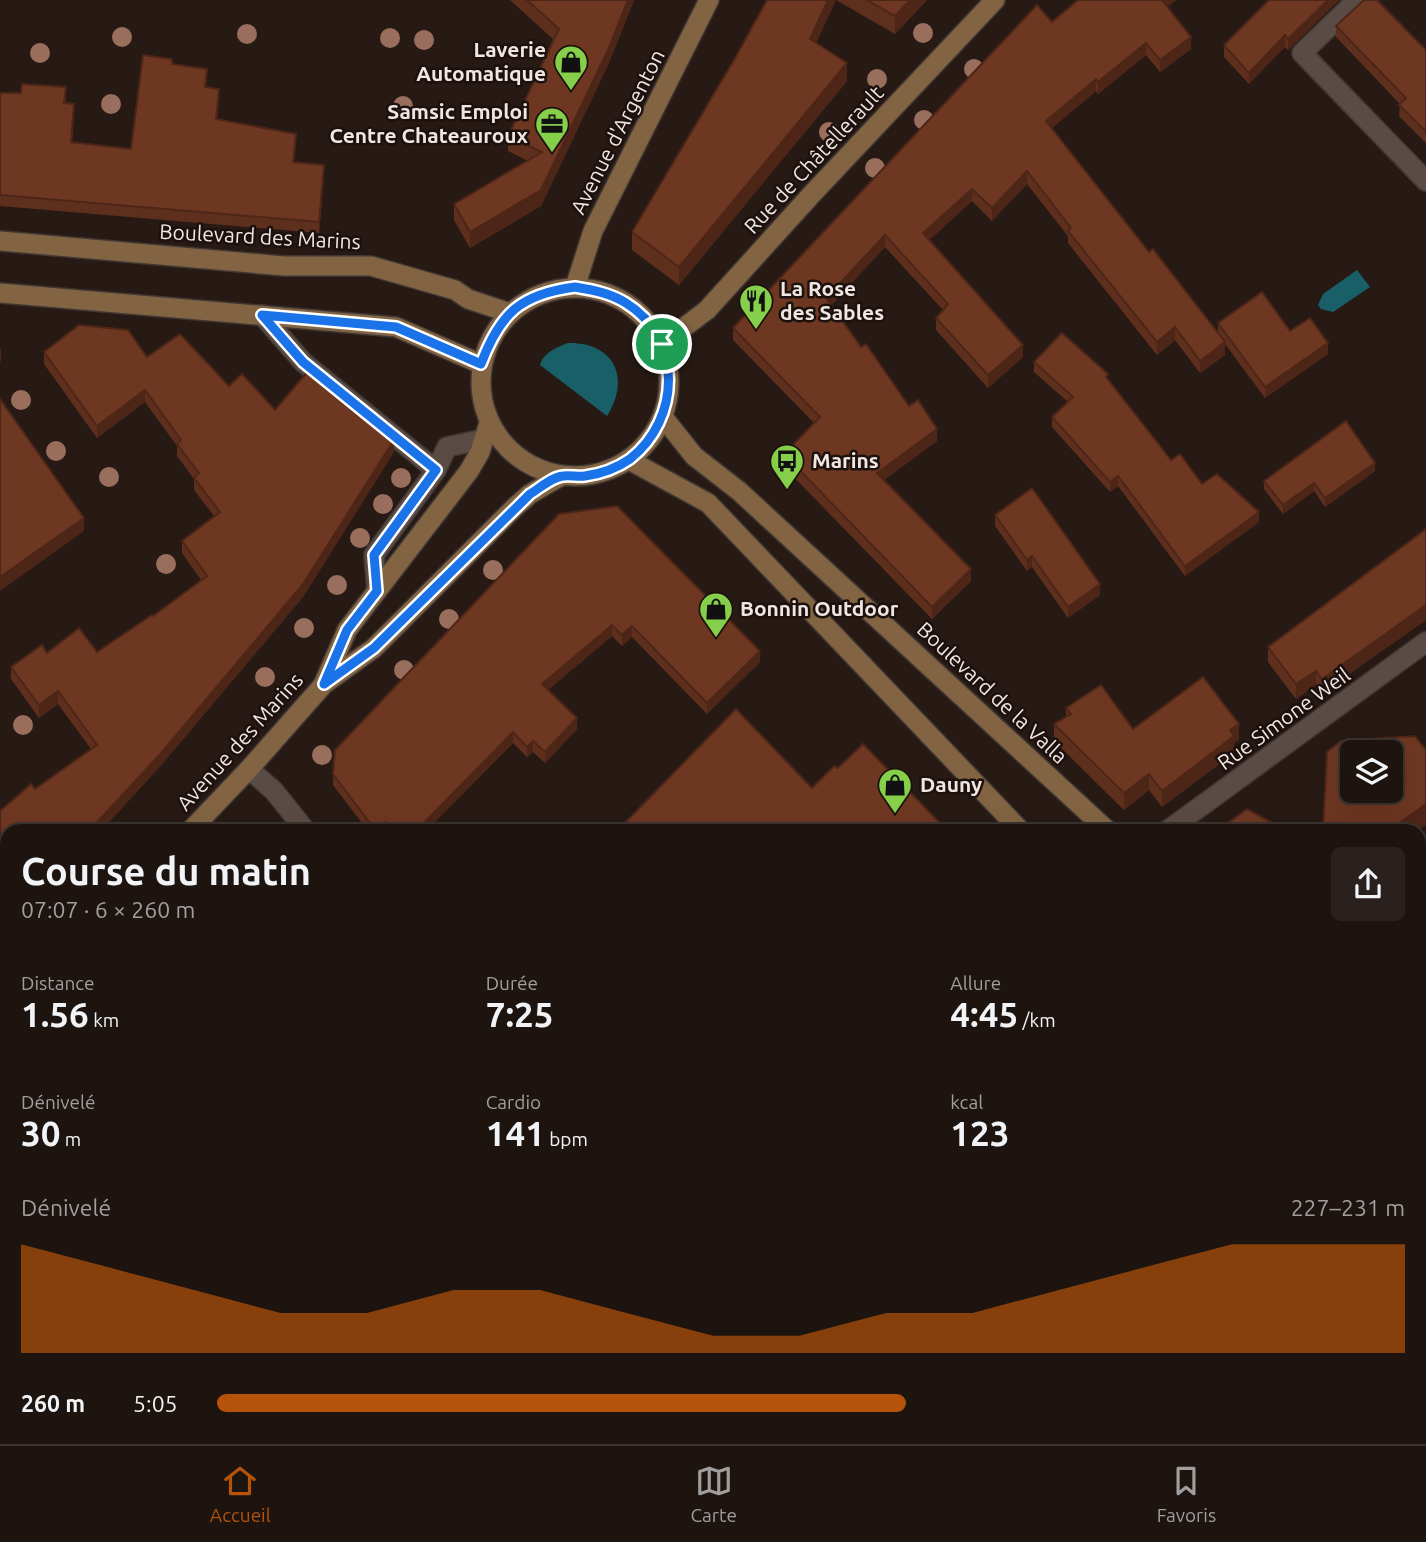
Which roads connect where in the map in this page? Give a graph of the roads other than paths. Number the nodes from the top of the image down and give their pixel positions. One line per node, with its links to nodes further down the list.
1 (709, 0): 6 (main road, Avenue d'Argenton)
2 (995, 0): 10 (main road, Rue de Châtellerault)
3 (1357, 0): 4 (street)
4 (1426, 181)
5 (0, 241): 8 (main road, Boulevard des Marins)
6 (575, 287): 8 (main road); 10 (main road)
7 (0, 293): 9 (main road)
8 (510, 313): 11 (main road)
9 (262, 315): 11 (main road); 15 (street)
10 (662, 344): 12 (main road)
11 (481, 364): 13 (main road)
12 (663, 417): 14 (main road); 24 (main road, Boulevard de la Valla)
13 (486, 431): 15 (street); 16 (main road); 17 (main road, Avenue des Marins)
14 (629, 460): 16 (main road); 23 (main road)
15 (436, 470): 17 (street)
16 (561, 476): 19 (main road, Avenue des Marins)
17 (377, 591): 19 (main road, Avenue des Marins)
18 (1426, 642): 25 (street, Rue Simone Weil)
19 (324, 684): 20 (main road, Avenue des Marins)
20 (249, 769): 21 (main road, Avenue des Marins); 22 (street)
21 (197, 824)
22 (300, 824)
23 (1014, 824)
24 (1100, 824)
25 (1177, 824)

